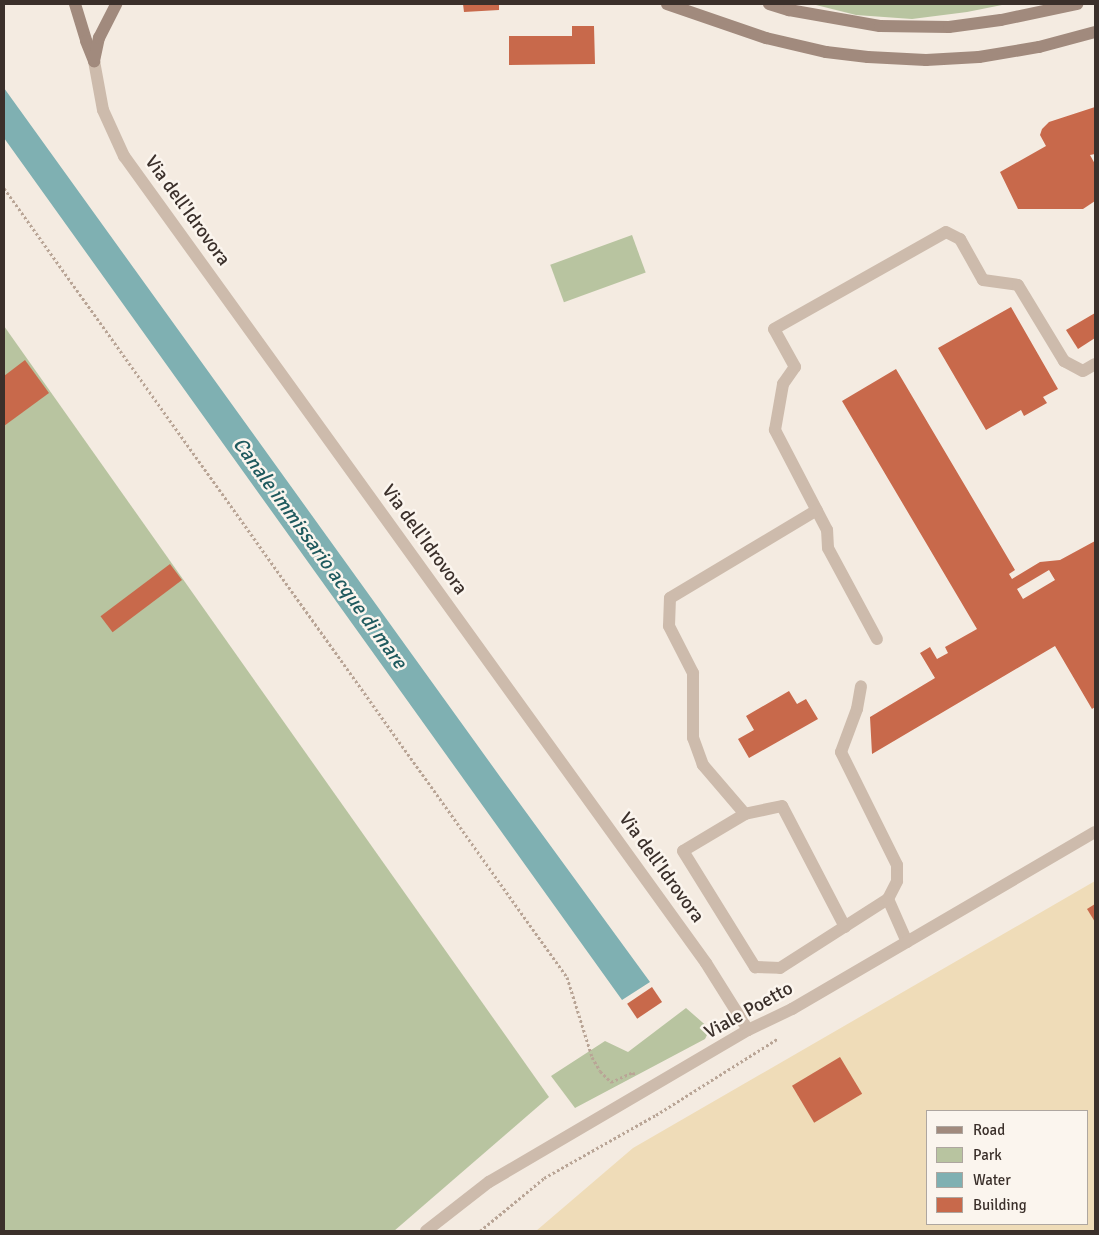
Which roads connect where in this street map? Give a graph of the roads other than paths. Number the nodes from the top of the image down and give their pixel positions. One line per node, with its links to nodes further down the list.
1 (75, 4): 7 (main road, Via dell'Idrovora)
2 (116, 4): 7 (main road, Via dell'Idrovora)
3 (667, 4): 6 (main road)
4 (769, 4): 5 (main road)
5 (1077, 4)
6 (1095, 32)
7 (94, 61): 17 (street, Via dell'Idrovora)
8 (1095, 364): 9 (street)
9 (817, 510): 10 (street); 12 (street)
10 (877, 639)
11 (861, 686): 14 (street)
12 (745, 814): 15 (street); 15 (street)
13 (1095, 832): 16 (street, Viale Poetto)
14 (888, 899): 15 (street); 16 (street)
15 (844, 927)
16 (907, 942): 17 (street, Viale Poetto)
17 (748, 1030): 18 (street, Viale Poetto)
18 (426, 1231)

